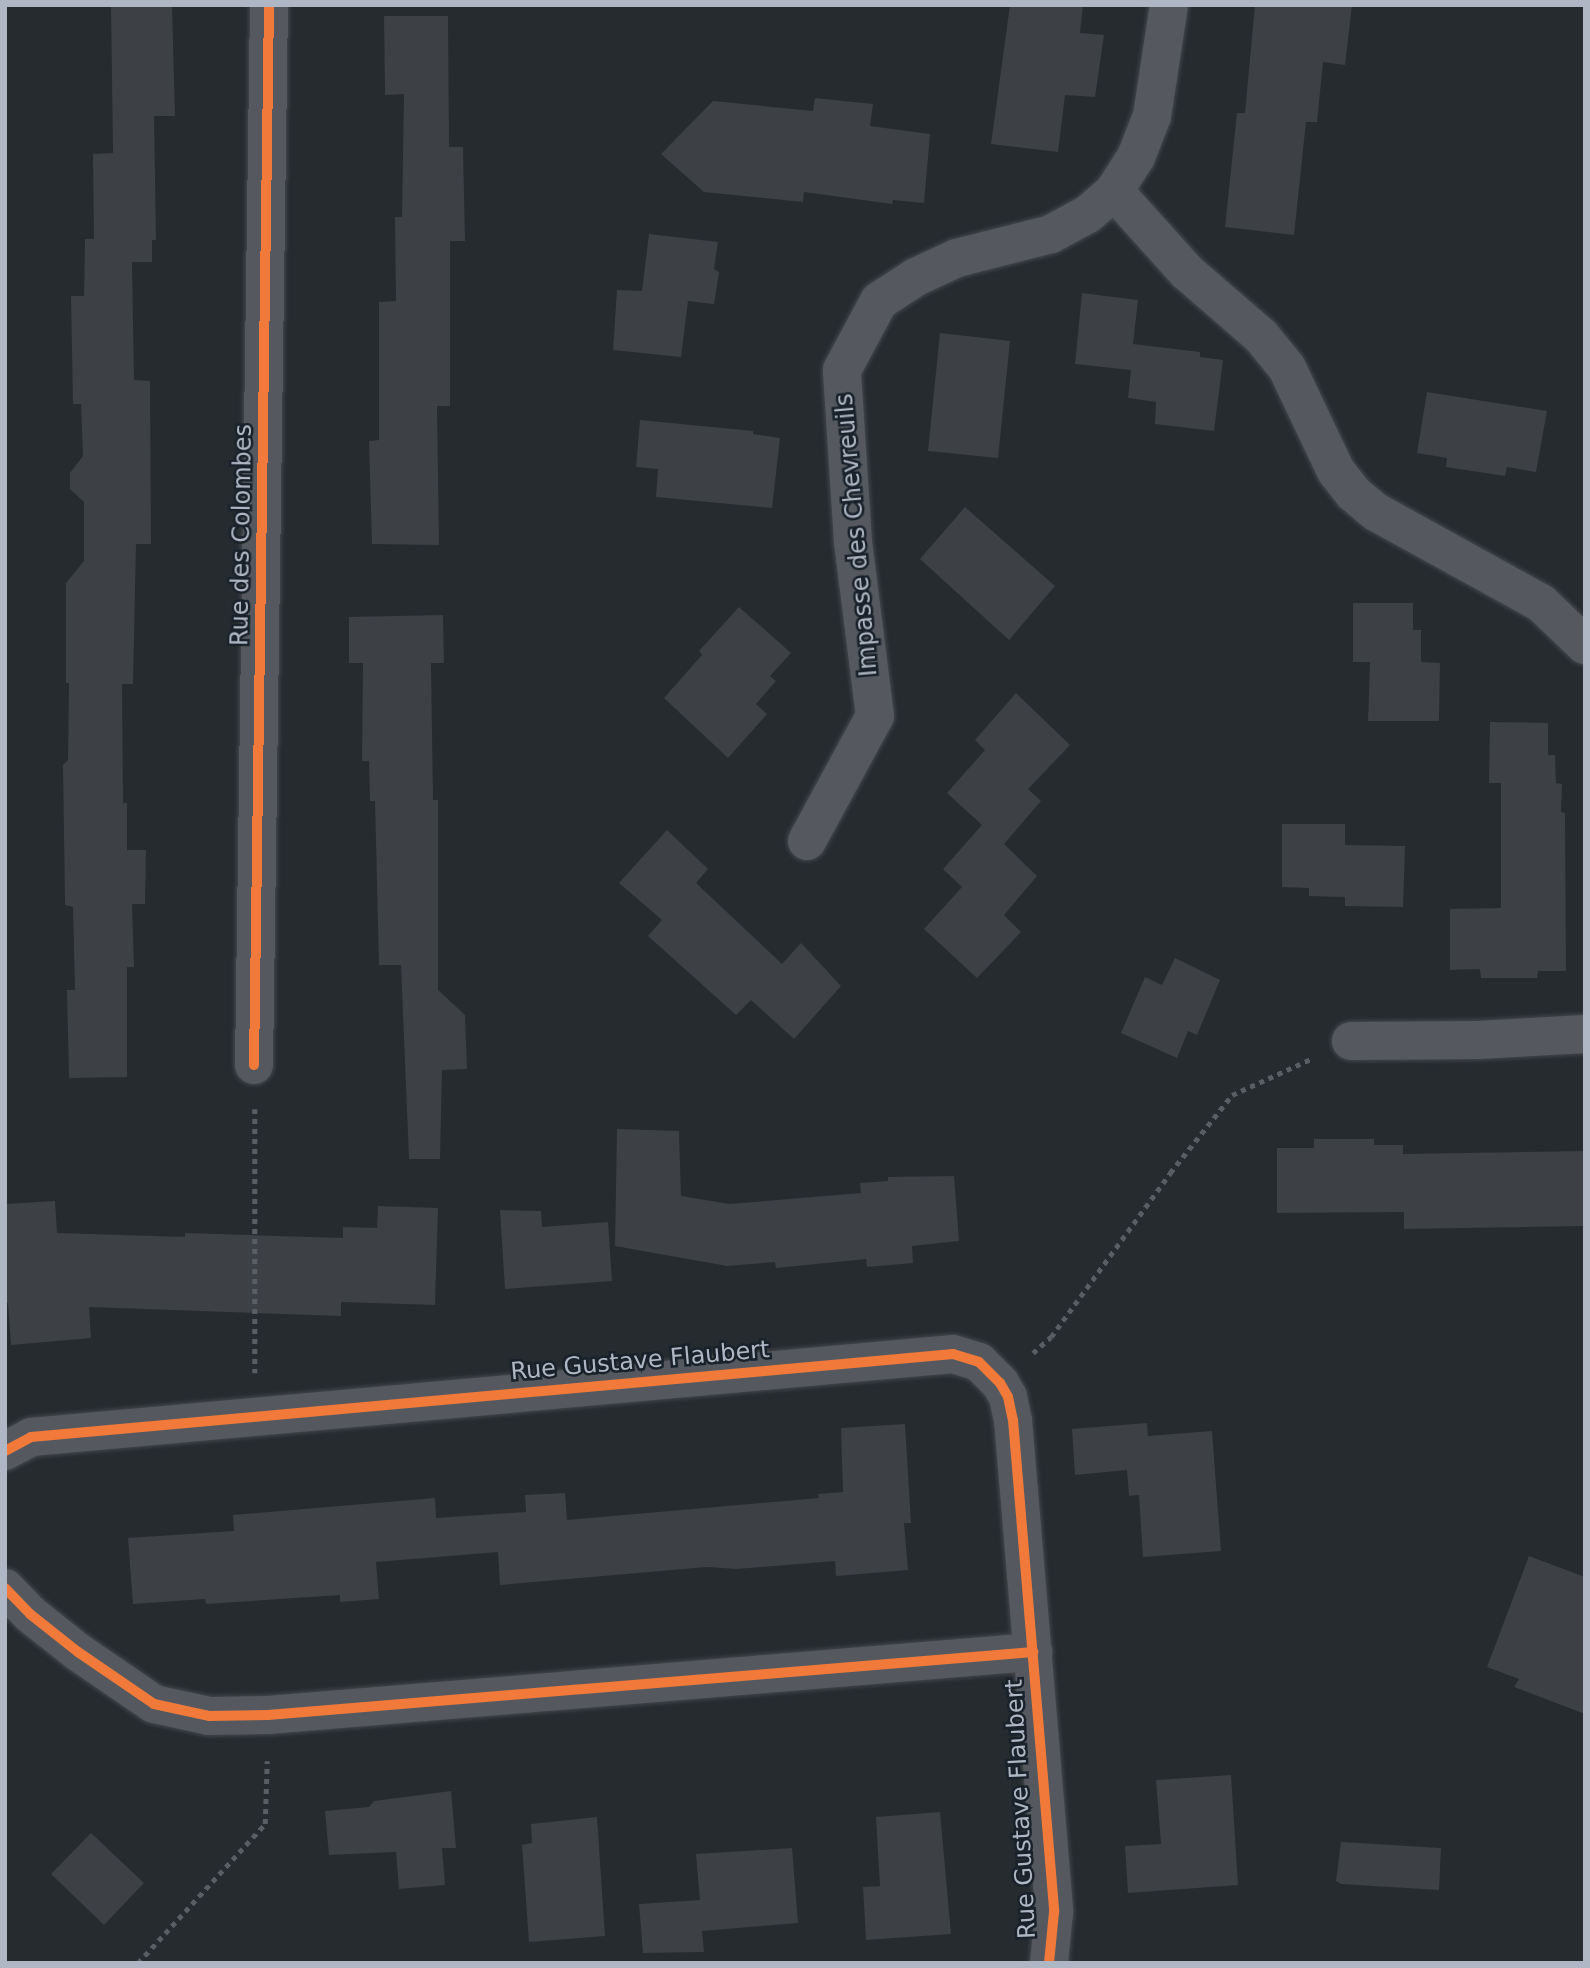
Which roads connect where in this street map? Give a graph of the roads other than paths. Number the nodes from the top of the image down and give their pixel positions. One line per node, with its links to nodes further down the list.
1 (269, 5): 8 (street, Rue des Colombes)
2 (1169, 5): 3 (street, Impasse des Chevreuils)
3 (1114, 191): 4 (street); 5 (street, Impasse des Chevreuils)
4 (1585, 645)
5 (807, 841)
6 (1585, 1034): 7 (street)
7 (1352, 1041)
8 (254, 1065)
9 (5, 1451): 11 (street, Rue Gustave Flaubert)
10 (5, 1588): 11 (street, Rue Gustave Flaubert)
11 (1033, 1652): 12 (street, Rue Gustave Flaubert)
12 (1049, 1963)

